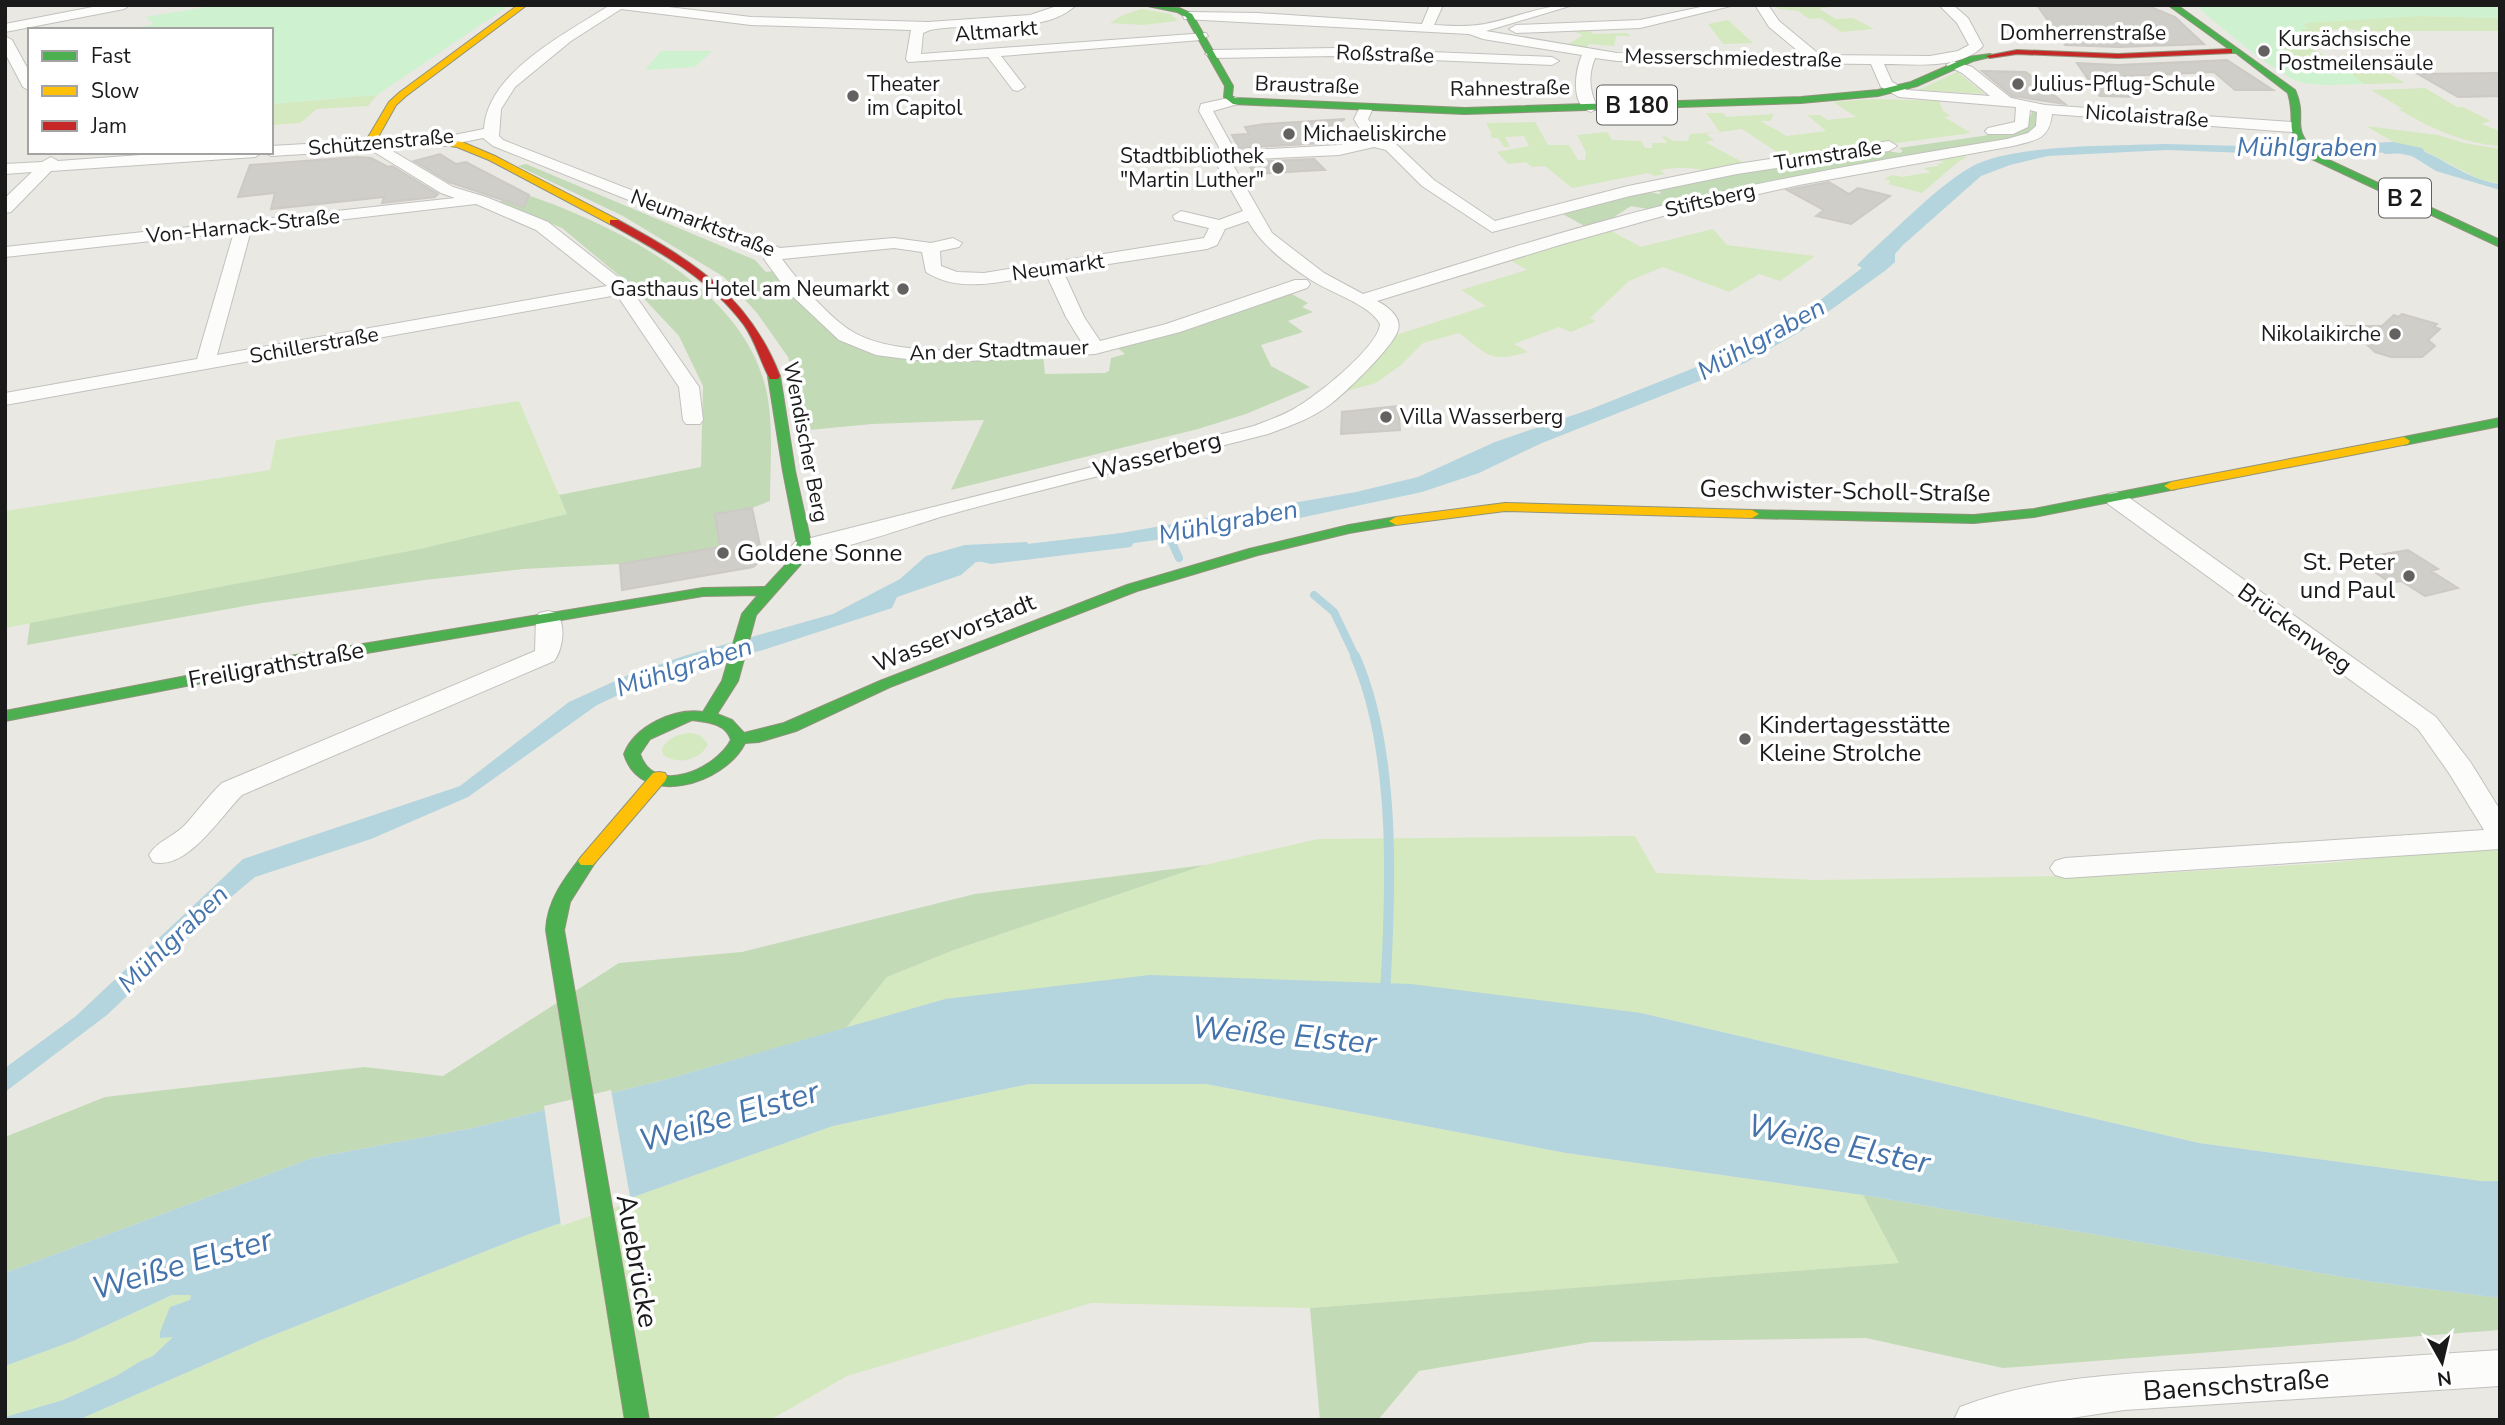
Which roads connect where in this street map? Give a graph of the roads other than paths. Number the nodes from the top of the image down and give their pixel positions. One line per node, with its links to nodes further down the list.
1 (124, 5): 18 (street)
2 (523, 5): 47 (main road)
3 (618, 5): 16 (street); 44 (street)
4 (1070, 5): 16 (street, Altmarkt)
5 (1147, 5): 14 (main road)
6 (1333, 5): 15 (street)
7 (1437, 5): 19 (street)
8 (1567, 5): 17 (street)
9 (1730, 5): 17 (street)
10 (1761, 5): 29 (street)
11 (1954, 5): 13 (street)
12 (2172, 5): 24 (main road)
13 (1946, 6): 23 (street)
14 (1188, 15): 15 (street); 21 (main road)
15 (1323, 21): 19 (street)
16 (927, 26): 26 (street, Altmarkt)
17 (1489, 27): 20 (street)
18 (5, 28)
19 (1426, 29): 20 (street)
20 (1473, 31): 28 (street, Messerschmiedestraße)
21 (1201, 36): 26 (street, Altmarkt); 27 (main road)
22 (5, 40): 34 (street)
23 (1976, 46): 25 (street); 30 (street, Messerschmiedestraße)
24 (2238, 51): 25 (main road, Domherrenstraße / B 180); 43 (main road, B 2)
25 (2017, 52): 32 (main road, Domherrenstraße / B 180)
26 (992, 53): 35 (street)
27 (1212, 54): 31 (street, Roßstraße); 37 (main road)
28 (1590, 54): 29 (street, Messerschmiedestraße); 40 (street)
29 (1815, 58): 30 (street, Messerschmiedestraße)
30 (1876, 60): 36 (street)
31 (1557, 61)
32 (1953, 65): 36 (main road, Domherrenstraße / B 180); 38 (street)
33 (5, 79): 34 (street)
34 (27, 81)
35 (1018, 87)
36 (1893, 90): 38 (street); 40 (main road, Rahnestraße / B 180)
37 (1233, 101): 41 (main road, Braustraße / B 180); 50 (street)
38 (2006, 101): 39 (street, Nicolaistraße)
39 (2023, 104): 42 (street, Nicolaistraße); 46 (street, Turmstraße)
40 (1591, 108): 41 (main road, Rahnestraße / B 180)
41 (1373, 109): 46 (street)
42 (2045, 109): 43 (street, Nicolaistraße); 67 (street, Stiftsberg)
43 (2292, 127): 60 (main road, B 2)
44 (491, 132): 45 (street, Schützenstraße); 63 (street, Neumarktstraße)
45 (444, 141): 47 (main road, Schützenstraße); 74 (main road, Wendischer Berg)
46 (1375, 142): 50 (street)
47 (374, 145): 48 (street, Schützenstraße); 53 (street)
48 (273, 151)
49 (197, 154): 51 (street)
50 (1228, 156): 55 (street)
51 (53, 159): 52 (street); 54 (street)
52 (5, 169)
53 (480, 200): 57 (street, Von-Harnack-Straße); 66 (street)
54 (5, 208)
55 (1253, 213): 58 (street, Neumarkt); 65 (street)
56 (1181, 216): 58 (street)
57 (244, 226): 62 (street, Von-Harnack-Straße); 69 (street)
58 (1218, 226): 64 (street, Neumarkt)
59 (953, 243): 61 (street)
60 (2500, 244)
61 (931, 248): 63 (street, Neumarktstraße); 64 (street, Neumarkt)
62 (5, 252)
63 (778, 253): 68 (street, An der Stadtmauer)
64 (1052, 268): 68 (street)
65 (1309, 281): 67 (street, Wasserberg); 68 (street, An der Stadtmauer)
66 (622, 289): 69 (street, Schillerstraße); 71 (street)
67 (1362, 300): 74 (street, Wasserberg)
68 (1095, 348)
69 (205, 364): 70 (street, Schillerstraße)
70 (5, 399)
71 (693, 420)
72 (2500, 422): 73 (main road, Geschwister-Scholl-Straße)
73 (2116, 499): 75 (main road, Geschwister-Scholl-Straße); 82 (street, Brückenweg)
74 (803, 547): 76 (main road, Wendischer Berg)
75 (1188, 570): 80 (main road, Wasservorstadt)
76 (766, 591): 77 (main road, Freiligrathstraße); 79 (main road, Wendischer Berg)
77 (548, 618): 78 (main road, Freiligrathstraße); 83 (street)
78 (5, 716)
79 (708, 716): 80 (main road); 81 (main road)
80 (738, 739): 81 (main road)
81 (659, 777): 86 (main road, Auebrücke)
82 (2500, 837): 84 (street)
83 (163, 855)
84 (2065, 868)
85 (2500, 1368): 87 (street, Baenschstraße)
86 (637, 1420)
87 (1974, 1420)

